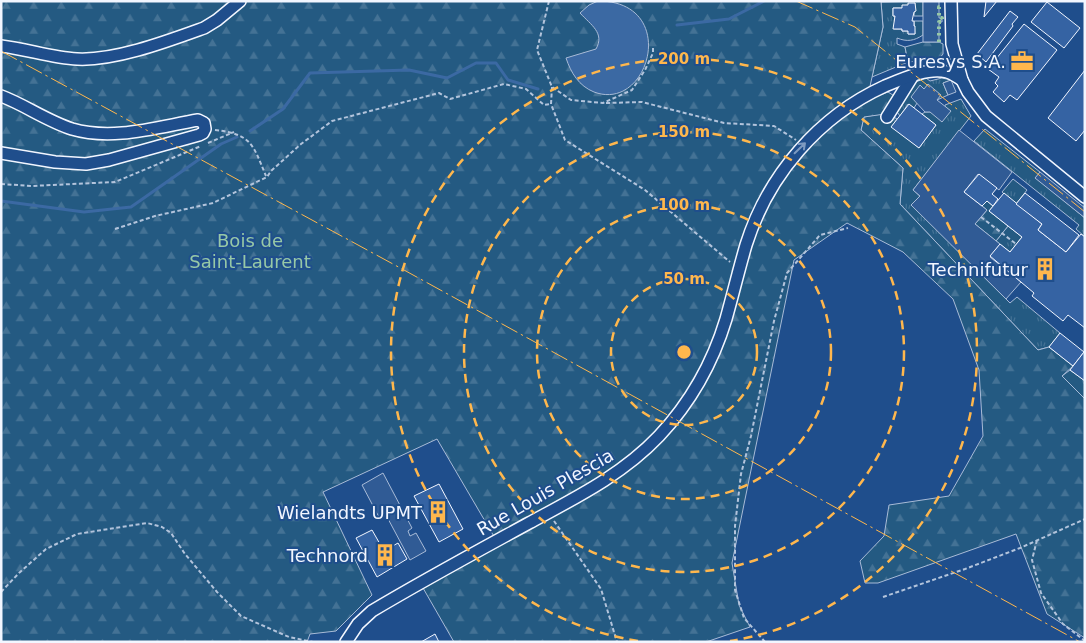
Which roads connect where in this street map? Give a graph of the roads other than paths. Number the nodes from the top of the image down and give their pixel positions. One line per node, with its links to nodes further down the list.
1 (240, 1): 3 (street)
2 (951, 1): 5 (street)
3 (1, 46)
4 (912, 77): 5 (street, Rue Louis Plescia); 7 (street); 10 (street, Rue Louis Plescia, one-way to 4)
5 (962, 80): 9 (street)
6 (1, 96): 8 (street)
7 (891, 115)
8 (1, 153)
9 (1085, 197)
10 (346, 642)

